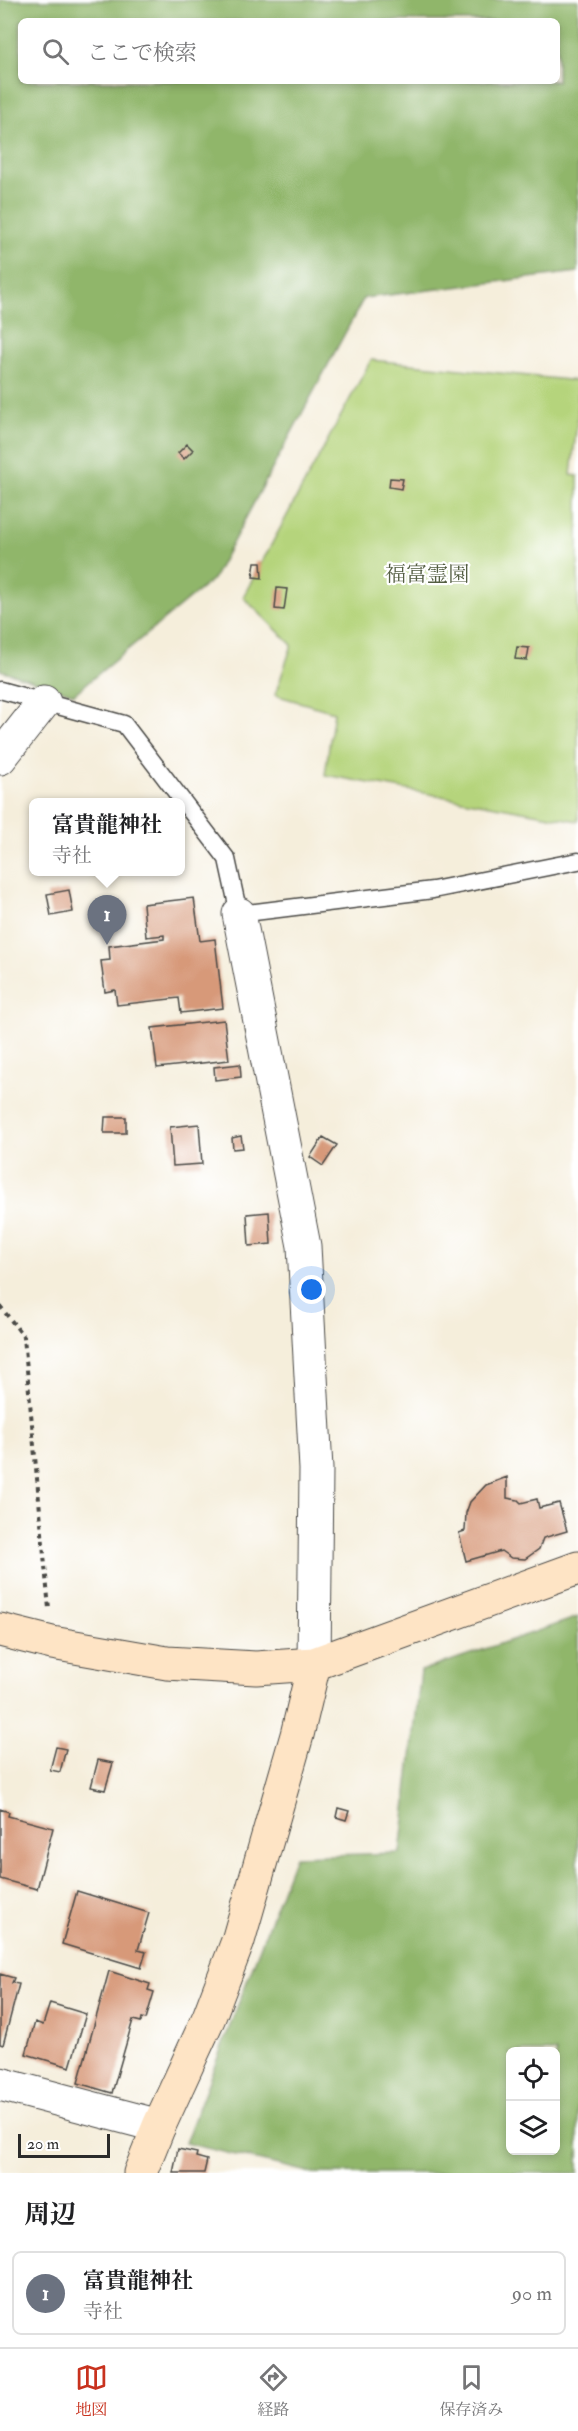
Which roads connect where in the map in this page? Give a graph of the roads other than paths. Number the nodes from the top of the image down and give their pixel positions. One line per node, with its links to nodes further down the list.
1 (0, 690): 2 (lane)
2 (44, 702): 3 (street); 4 (lane)
3 (0, 758)
4 (180, 798)
5 (185, 804): 7 (lane)
6 (578, 861): 7 (lane)
7 (239, 914): 10 (street)
8 (578, 1568): 10 (street)
9 (0, 1630): 10 (street)
10 (314, 1664): 12 (street)
11 (0, 2084): 12 (street)
12 (159, 2126): 13 (street)
13 (140, 2173)

